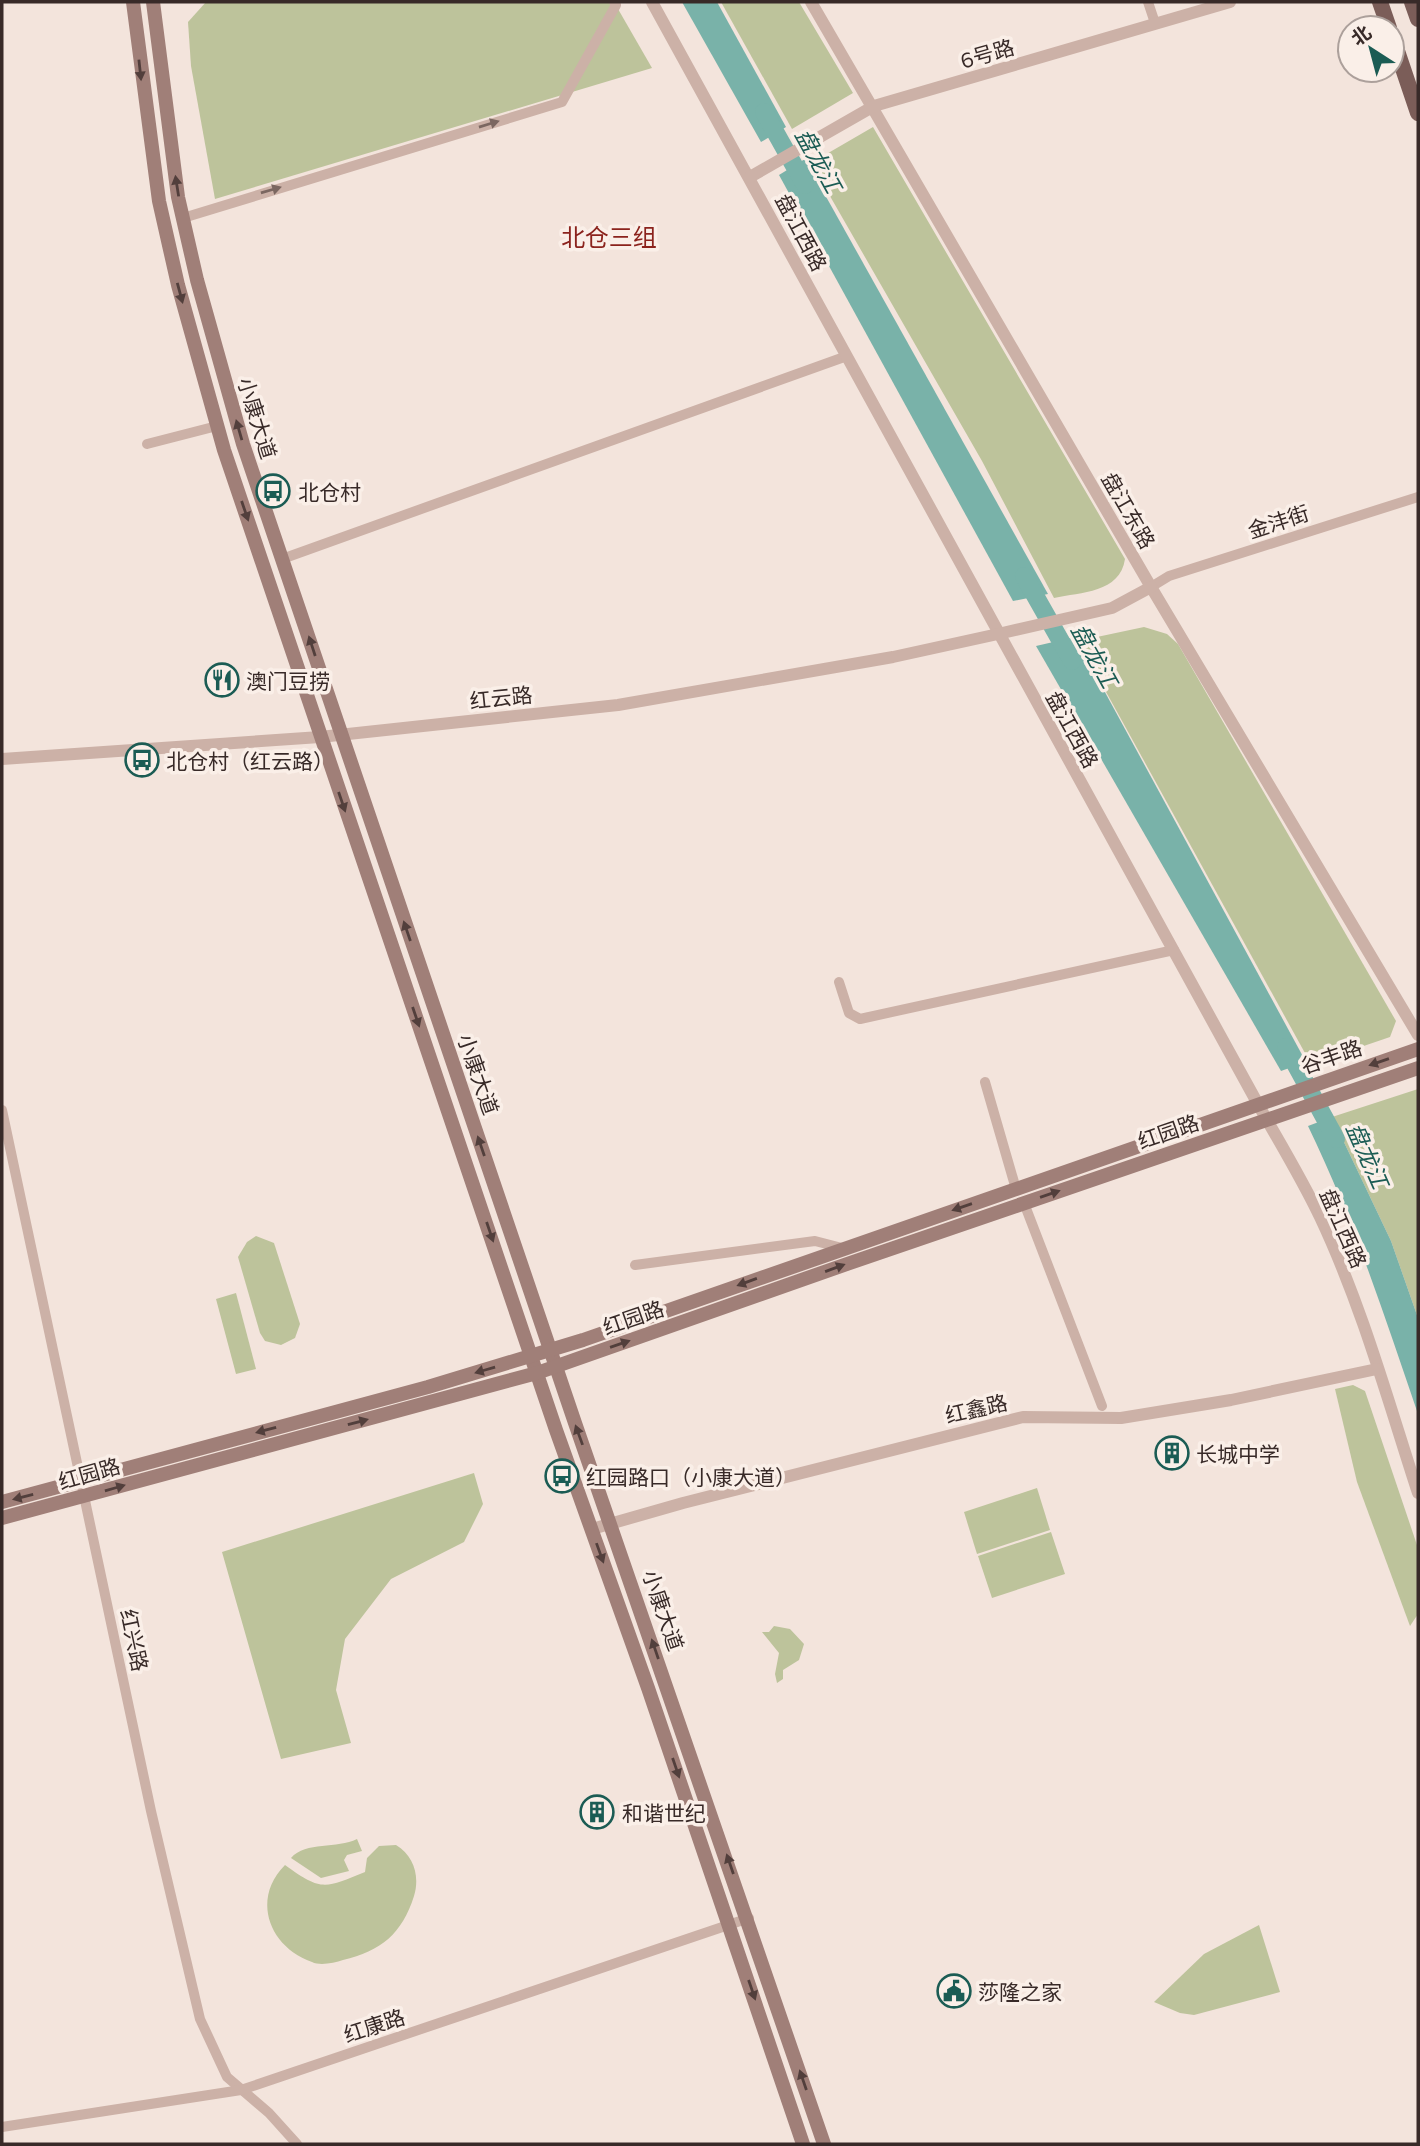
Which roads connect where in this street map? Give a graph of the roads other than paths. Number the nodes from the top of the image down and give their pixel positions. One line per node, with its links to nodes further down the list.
1 (133, 2): 17 (main road, 小康大道, one-way to 17)
2 (153, 2): 15 (main road, 小康大道, one-way to 2)
3 (614, 2): 15 (street, one-way to 3)
4 (652, 2): 14 (street, 盘江西路)
5 (811, 2): 12 (street, 盘江东路)
6 (1148, 2): 10 (street)
7 (1230, 2): 10 (street, 6号路)
8 (1412, 2): 9 (main road)
9 (1418, 19)
10 (1155, 23): 12 (street, 6号路)
11 (1406, 77): 13 (main road)
12 (874, 106): 14 (street, 6号路); 21 (street, 盘江东路)
13 (1418, 113)
14 (750, 177): 16 (street, 盘江西路)
15 (183, 218): 20 (main road, 小康大道, one-way to 15)
16 (847, 356): 20 (street); 22 (street, 盘江西路)
17 (217, 426): 18 (street); 24 (main road, 小康大道, one-way to 24)
18 (148, 444)
19 (1418, 497): 21 (street, 金沣街)
20 (282, 559): 23 (main road, 小康大道, one-way to 20)
21 (1151, 587): 22 (street, 红云路); 28 (street, 盘江东路)
22 (998, 634): 23 (street, 红云路); 26 (street, 盘江西路)
23 (341, 734): 24 (street, 红云路); 39 (main road, 小康大道, one-way to 23)
24 (320, 737): 25 (street, 红云路); 40 (main road, 小康大道, one-way to 40)
25 (2, 760)
26 (1174, 950): 27 (street); 32 (street, 盘江西路)
27 (839, 982)
28 (1418, 1035)
29 (1418, 1049): 32 (main road, 谷丰路, one-way to 32)
30 (1418, 1068): 34 (main road, 谷丰路)
31 (985, 1082): 35 (street)
32 (1259, 1105): 34 (street, 盘江西路); 35 (main road, 红园路)
33 (2, 1110): 45 (street, 红兴路)
34 (1267, 1120): 36 (main road, 红园路, one-way to 34); 42 (street, 盘江西路)
35 (1016, 1189): 37 (main road, 红园路, one-way to 37)
36 (1024, 1203): 41 (main road, 红园路, one-way to 36); 44 (street)
37 (842, 1248): 38 (street); 39 (main road, 红园路, one-way to 39)
38 (635, 1265)
39 (550, 1350): 40 (main road, 红园路); 41 (main road, 小康大道)
40 (532, 1356): 43 (main road, 小康大道); 45 (main road, 红园路, one-way to 45)
41 (556, 1367): 43 (main road, 红园路); 50 (main road, 小康大道, one-way to 41)
42 (1377, 1369): 46 (street, 盘江西路); 50 (street, 红鑫路)
43 (537, 1373): 47 (main road, 红园路, one-way to 43); 51 (main road, 小康大道)
44 (1102, 1406)
45 (82, 1481): 47 (street, 红兴路); 48 (main road, 红园路, one-way to 48)
46 (1418, 1493)
47 (85, 1496): 49 (main road, 红园路); 54 (street, 红兴路)
48 (2, 1502)
49 (2, 1518)
50 (611, 1522): 51 (street, 红鑫路); 52 (main road, 小康大道, one-way to 50)
51 (592, 1529): 53 (main road, 小康大道, one-way to 53)
52 (748, 1918): 53 (street, 红康路); 58 (main road, 小康大道, one-way to 52)
53 (730, 1925): 54 (street, 红康路); 57 (main road, 小康大道, one-way to 57)
54 (241, 2090): 55 (street, 红康路); 56 (street, 红兴路)
55 (2, 2127)
56 (297, 2144)
57 (803, 2144)
58 (824, 2144)

